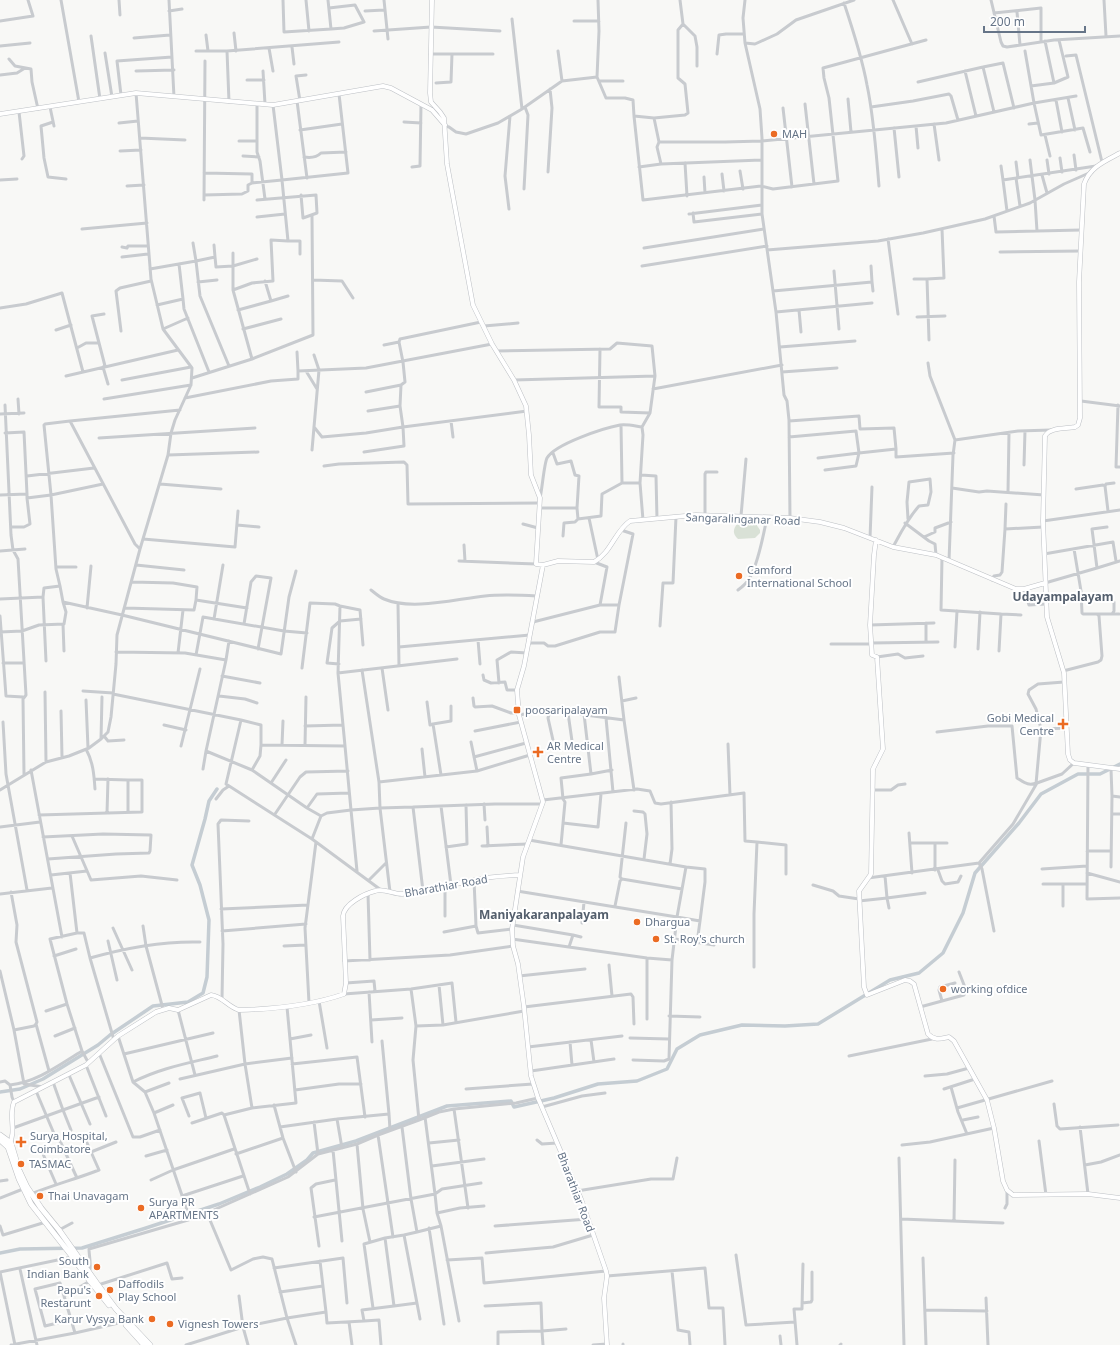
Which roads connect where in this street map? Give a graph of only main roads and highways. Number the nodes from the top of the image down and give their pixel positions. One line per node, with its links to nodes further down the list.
1 (0, 1135): 3 (highway)
2 (0, 1140): 3 (highway)
3 (10, 1145): 4 (highway); 4 (highway)
4 (64, 1241): 5 (highway)
5 (74, 1256): 6 (highway); 7 (highway)
6 (144, 1345)
7 (150, 1345)

